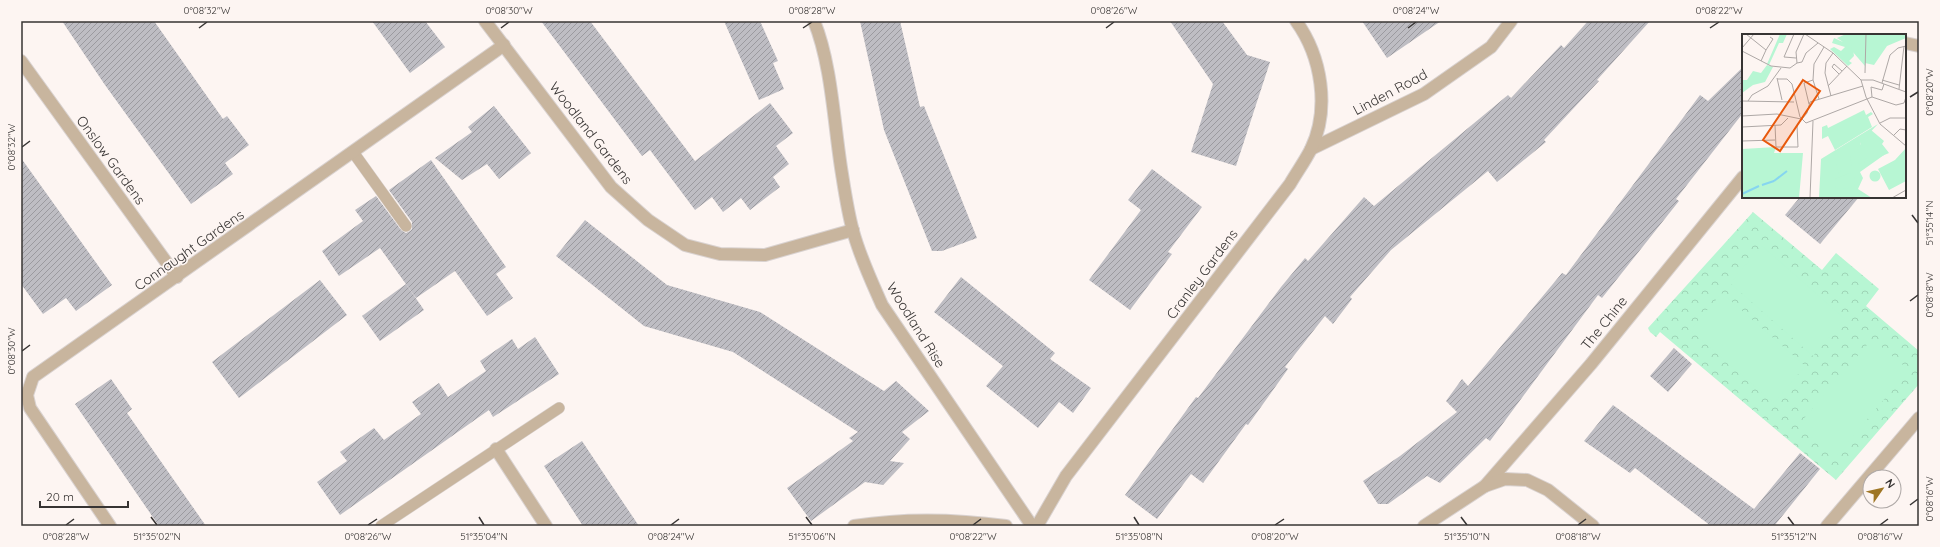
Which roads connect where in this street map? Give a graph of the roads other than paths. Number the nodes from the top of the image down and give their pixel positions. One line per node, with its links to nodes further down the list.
1 (485, 21): 6 (street, Woodland Gardens)
2 (814, 21): 13 (street, Woodland Rise)
3 (1296, 21): 9 (street, Cranley Gardens)
4 (1511, 21): 9 (street, Linden Road)
5 (1906, 43): 7 (street)
6 (504, 45): 10 (street, Connaught Gardens); 13 (street, Woodland Gardens)
7 (1919, 46)
8 (21, 61): 14 (street, Onslow Gardens)
9 (1311, 149): 25 (street, Cranley Gardens)
10 (353, 152): 12 (lane); 14 (street, Connaught Gardens)
11 (1742, 178): 18 (street, The Chine)
12 (406, 226)
13 (852, 230): 24 (street, Woodland Rise)
14 (177, 276): 19 (street, Connaught Gardens)
15 (559, 408): 17 (lane)
16 (1919, 418): 28 (street)
17 (496, 449): 20 (lane); 21 (street)
18 (1485, 486): 26 (street, The Chine); 27 (street, The Chine)
19 (110, 526)
20 (381, 526)
21 (546, 526)
22 (854, 526): 23 (street)
23 (1006, 526)
24 (1032, 526)
25 (1037, 526)
26 (1424, 526)
27 (1593, 526)
28 (1827, 526)

